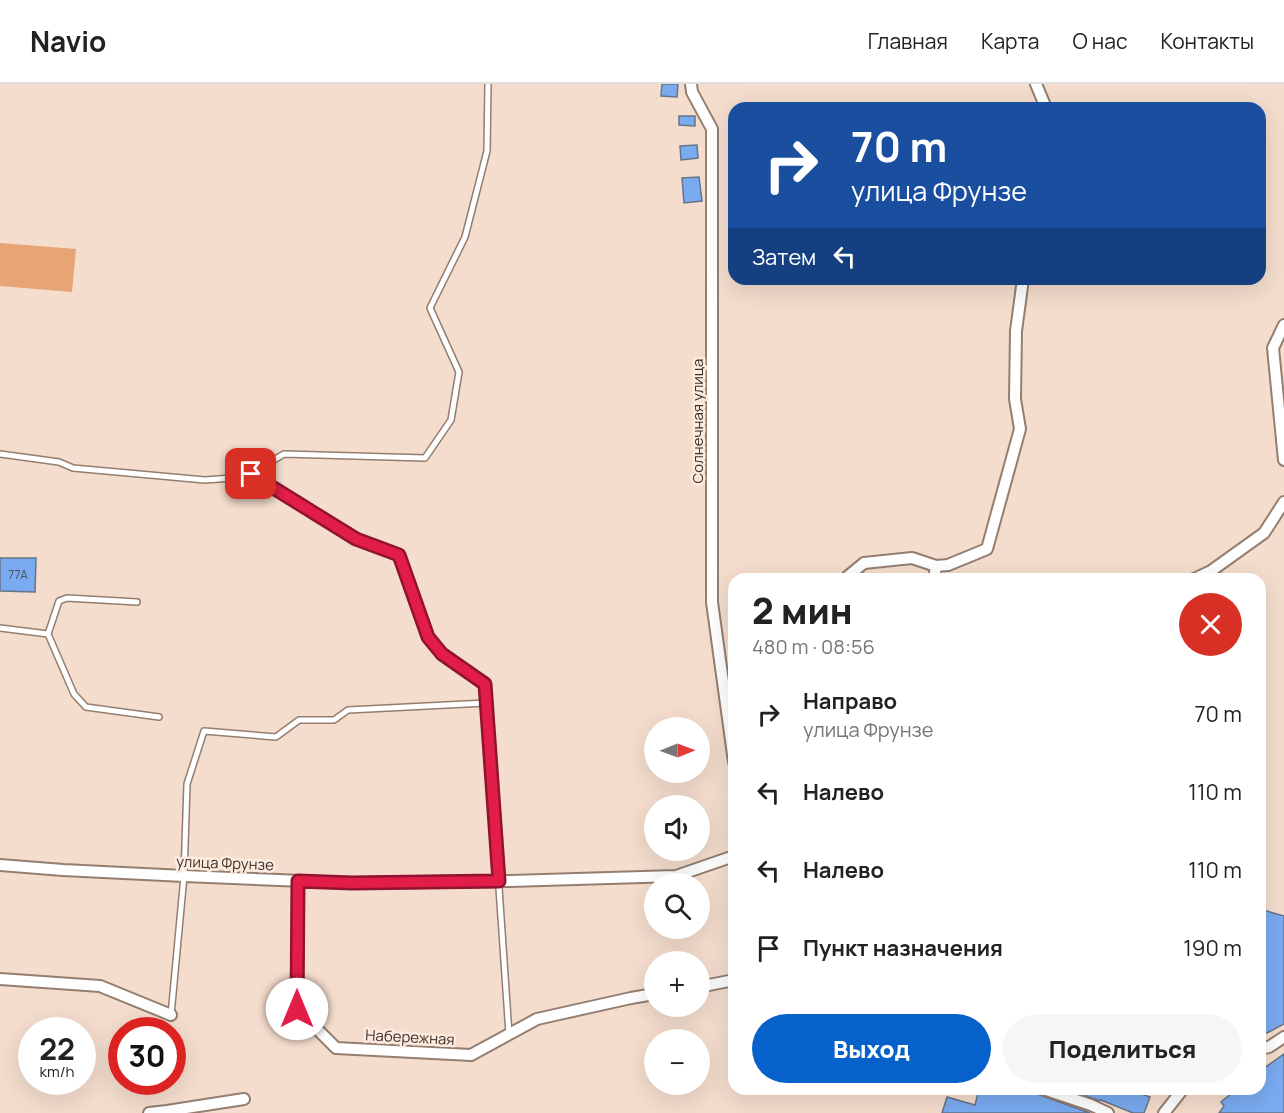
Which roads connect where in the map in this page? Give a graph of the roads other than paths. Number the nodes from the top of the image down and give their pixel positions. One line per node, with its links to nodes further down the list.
1 (488, 84): 9 (lane)
2 (691, 84): 20 (street, Солнечная улица)
3 (1036, 84): 4 (street)
4 (1044, 102)
5 (1022, 285): 11 (street)
6 (1284, 325): 8 (street)
7 (0, 454): 9 (lane)
8 (1284, 460)
9 (251, 474): 18 (lane)
10 (1284, 502): 14 (street)
11 (936, 566): 12 (street); 13 (street)
12 (853, 573)
13 (935, 573)
14 (1207, 573)
15 (137, 602): 17 (lane)
16 (0, 628): 17 (lane)
17 (48, 634): 19 (lane)
18 (486, 702): 23 (lane); 25 (lane)
19 (159, 717)
20 (728, 718)
21 (728, 858): 25 (street, улица Фрунзе)
22 (0, 866): 23 (street, улица Фрунзе)
23 (184, 876): 24 (street, улица Фрунзе); 30 (lane)
24 (298, 881): 25 (street, улица Фрунзе); 31 (street, Набережная)
25 (499, 881): 31 (lane)
26 (0, 979): 30 (street)
27 (728, 981): 28 (street)
28 (710, 985)
29 (644, 996): 31 (street, Набережная)
30 (171, 1015)
31 (509, 1035)
32 (1284, 1037): 33 (street)
33 (1266, 1048)
34 (1061, 1095): 38 (street)
35 (1178, 1095): 39 (street)
36 (244, 1099): 37 (street)
37 (149, 1113)
38 (1108, 1113)
39 (1164, 1113)

